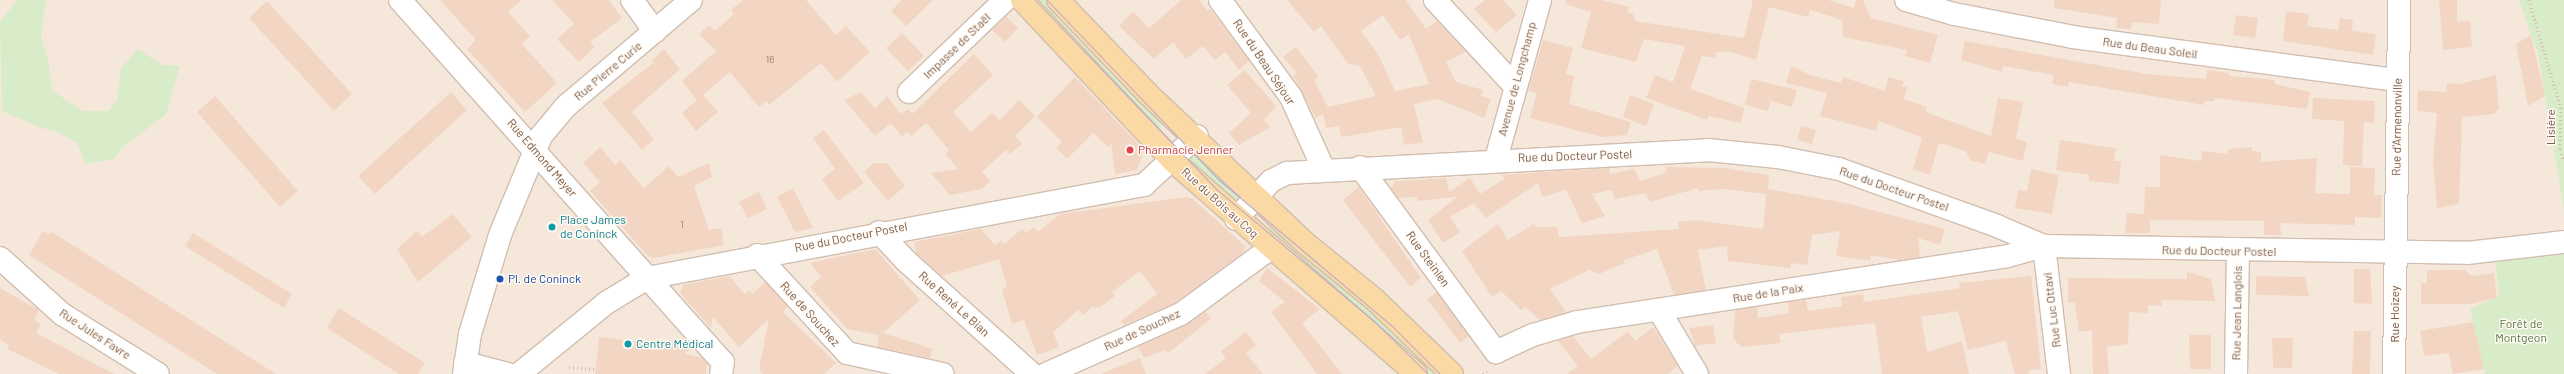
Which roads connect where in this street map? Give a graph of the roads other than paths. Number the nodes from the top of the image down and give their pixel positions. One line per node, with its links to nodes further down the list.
1 (400, 0): 17 (street, Rue Edmond Meyer)
2 (632, 0): 12 (street)
3 (691, 0): 12 (street, Rue Pierre Curie)
4 (1005, 0): 15 (street, Impasse de Staël)
5 (1022, 0): 19 (main road, Rue du Bois au Coq)
6 (1058, 0): 16 (main road)
7 (1220, 0): 21 (street, Rue du Beau Séjour)
8 (1435, 0): 14 (street)
9 (1540, 0): 14 (street, Avenue de Longchamp)
10 (1906, 0): 13 (street, Rue du Beau Soleil)
11 (2399, 0): 13 (street, Rue d'Armenonville)
12 (655, 32): 17 (street, Rue Pierre Curie)
13 (2397, 80): 29 (street, Rue d'Armenonville)
14 (1514, 85): 18 (street, Avenue de Longchamp)
15 (909, 92)
16 (1197, 136): 19 (street, Rue du Docteur Postel); 22 (main road)
17 (534, 149): 32 (street, Rue Edmond Meyer); 35 (street)
18 (1496, 159): 20 (street, Rue du Docteur Postel); 26 (street, Rue du Docteur Postel)
19 (1173, 161): 23 (main road, Rue du Bois au Coq); 24 (street, Rue du Docteur Postel)
20 (1360, 166): 21 (street, Rue du Docteur Postel); 34 (street, Rue Steinlen)
21 (1324, 170): 22 (street, Rue du Docteur Postel)
22 (1258, 195): 23 (street, Rue du Docteur Postel); 44 (main road)
23 (1236, 219): 27 (main road, Rue du Bois au Coq)
24 (879, 232): 30 (street, Rue du Docteur Postel); 41 (street, Rue René Le Bian)
25 (2564, 242): 29 (street, Rue du Docteur Postel)
26 (2044, 246): 28 (street, Rue du Docteur Postel); 33 (street, Rue de la Paix); 46 (street, Rue Luc Ottavi)
27 (1271, 248): 42 (street, Rue de Souchez); 43 (main road, Rue du Bois au Coq)
28 (2238, 252): 29 (street, Rue du Docteur Postel); 47 (street, Rue Jean Langlois)
29 (2395, 253): 48 (street, Rue Hoizey)
30 (757, 255): 32 (street, Rue du Docteur Postel); 40 (street, Rue de Souchez)
31 (0, 258): 36 (street, Rue Jules Favre)
32 (647, 278): 38 (street, Rue du Docteur Postel); 39 (street, Rue Edmond Meyer)
33 (1659, 310): 34 (street, Rue de la Paix); 45 (street)
34 (1496, 352)
35 (464, 368): 37 (street)
36 (146, 370)
37 (508, 374)
38 (519, 374)
39 (722, 374)
40 (943, 374)
41 (1032, 374)
42 (1046, 374)
43 (1416, 374)
44 (1452, 374)
45 (1697, 374)
46 (2059, 374)
47 (2236, 374)
48 (2394, 374)

